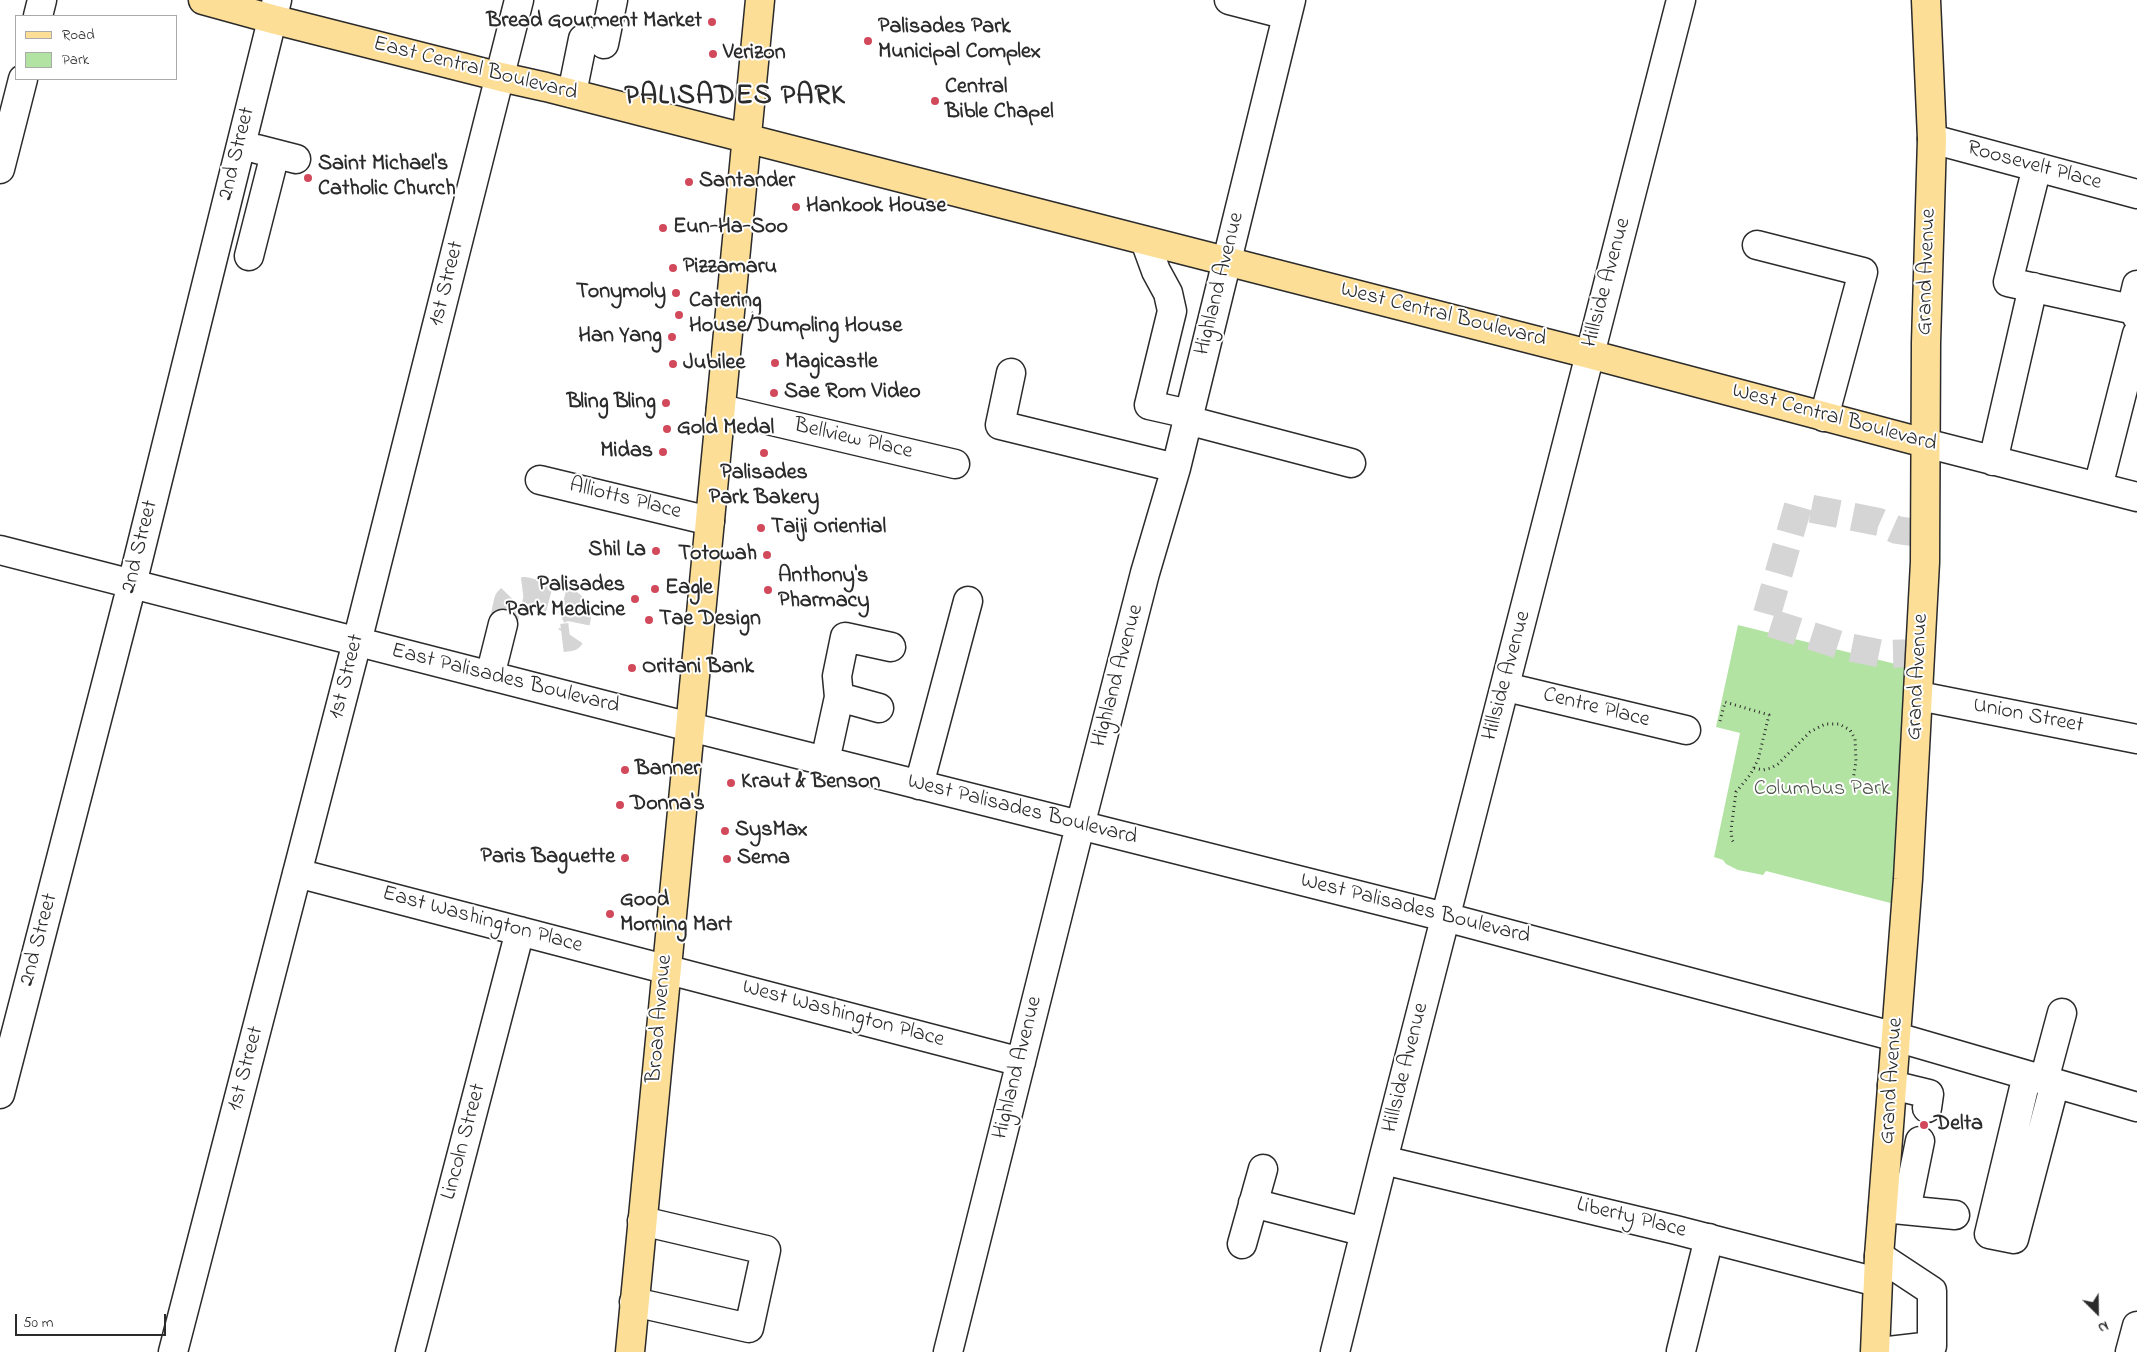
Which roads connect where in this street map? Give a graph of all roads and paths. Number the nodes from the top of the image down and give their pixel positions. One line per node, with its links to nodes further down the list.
1 (42, 0): 11 (street)
2 (203, 0): 10 (main road, East Central Boulevard)
3 (519, 0): 12 (street, 1st Street)
4 (613, 0): 14 (street)
5 (760, 0): 15 (main road, Broad Avenue)
6 (1229, 0): 9 (street)
7 (1681, 0): 27 (street, Hillside Avenue)
8 (1926, 0): 16 (main road, Grand Avenue)
9 (1289, 8): 24 (street, Highland Avenue)
10 (274, 10): 12 (main road, East Central Boulevard); 17 (street, 2nd Street)
11 (38, 15)
12 (501, 78): 14 (main road, East Central Boulevard); 45 (street, 1st Street)
13 (23, 80): 19 (street)
14 (572, 94): 15 (main road, East Central Boulevard)
15 (747, 139): 21 (main road, West Central Boulevard); 29 (main road, Broad Avenue)
16 (1932, 139): 18 (street, Roosevelt Place); 32 (main road, Grand Avenue)
17 (241, 145): 23 (street); 42 (street, 2nd Street)
18 (2037, 167): 20 (street, Roosevelt Place); 25 (street)
19 (0, 169)
20 (2137, 194)
21 (1145, 241): 24 (main road, West Central Boulevard); 30 (street)
22 (1757, 245): 31 (street)
23 (249, 256)
24 (1226, 262): 27 (main road, West Central Boulevard); 30 (street, Highland Avenue)
25 (2033, 287): 26 (street); 33 (street)
26 (2137, 311): 38 (street)
27 (1589, 354): 31 (main road, West Central Boulevard); 48 (street, Hillside Avenue)
28 (1012, 373): 36 (street)
29 (721, 409): 35 (street, Bellview Place); 40 (main road, Broad Avenue)
30 (1188, 417): 34 (street); 36 (street, Highland Avenue)
31 (1824, 417): 32 (main road, West Central Boulevard)
32 (1925, 443): 33 (street, West Central Boulevard); 49 (main road, Grand Avenue)
33 (1993, 461): 38 (street, West Central Boulevard)
34 (1351, 463)
35 (955, 464)
36 (1176, 468): 60 (street, Highland Avenue)
37 (540, 480): 40 (street, Alliotts Place)
38 (2098, 487): 39 (street, West Central Boulevard)
39 (2137, 497)
40 (710, 521): 53 (main road, Broad Avenue)
41 (0, 550): 42 (street, East Palisades Boulevard)
42 (132, 584): 45 (street, East Palisades Boulevard); 71 (street, 2nd Street)
43 (968, 601): 58 (street)
44 (503, 624): 47 (street)
45 (358, 642): 47 (street, East Palisades Boulevard); 62 (street, 1st Street)
46 (891, 647): 50 (street)
47 (490, 676): 53 (street, East Palisades Boulevard)
48 (1506, 687): 54 (street, Centre Place); 63 (street, Hillside Avenue)
49 (1919, 696): 55 (street, Union Street); 67 (main road, Grand Avenue)
50 (839, 697): 51 (street); 56 (street)
51 (879, 708)
52 (1720, 721): 57 (path)
53 (690, 727): 56 (street, West Palisades Boulevard); 65 (main road, Broad Avenue)
54 (1686, 730)
55 (2137, 739)
56 (825, 761): 58 (street, West Palisades Boulevard)
57 (1754, 768): 59 (path); 61 (path)
58 (919, 785): 60 (street, West Palisades Boulevard)
59 (1852, 787)
60 (1080, 826): 63 (street, West Palisades Boulevard); 68 (street, Highland Avenue)
61 (1735, 844)
62 (298, 873): 64 (street, East Washington Place); 88 (street, 1st Street)
63 (1445, 917): 67 (street, West Palisades Boulevard); 75 (street, Hillside Avenue)
64 (520, 931): 65 (street, East Washington Place); 89 (street, Lincoln Street)
65 (666, 969): 68 (street, West Washington Place); 80 (main road, Broad Avenue)
66 (2062, 1012): 69 (street)
67 (1896, 1037): 69 (street, West Palisades Boulevard); 70 (main road, Grand Avenue)
68 (1020, 1062): 91 (street, Highland Avenue)
69 (2042, 1079): 69 (street); 72 (street, West Palisades Boulevard)
70 (1892, 1085): 73 (street); 78 (main road, Grand Avenue)
71 (0, 1094)
72 (2137, 1107)
73 (1927, 1108)
74 (1920, 1141): 78 (street)
75 (1383, 1160): 81 (street, Hillside Avenue); 82 (street, Liberty Place)
76 (1263, 1169): 77 (street)
77 (1253, 1203): 81 (street); 83 (street)
78 (1895, 1209): 79 (street); 84 (main road, Grand Avenue)
79 (1955, 1215)
80 (642, 1221): 85 (main road, Broad Avenue); 85 (street)
81 (1365, 1232): 92 (street, Hillside Avenue)
82 (1709, 1238): 84 (street, Liberty Place); 87 (street)
83 (1242, 1244)
84 (1878, 1269): 93 (main road, Grand Avenue); 94 (street, Liberty Place)
85 (634, 1302): 90 (main road, Broad Avenue)
86 (2137, 1326): 95 (street)
87 (1681, 1351)
88 (173, 1352)
89 (410, 1352)
90 (630, 1352)
91 (948, 1352)
92 (1335, 1352)
93 (1875, 1352)
94 (1880, 1352)
95 (2130, 1352)

